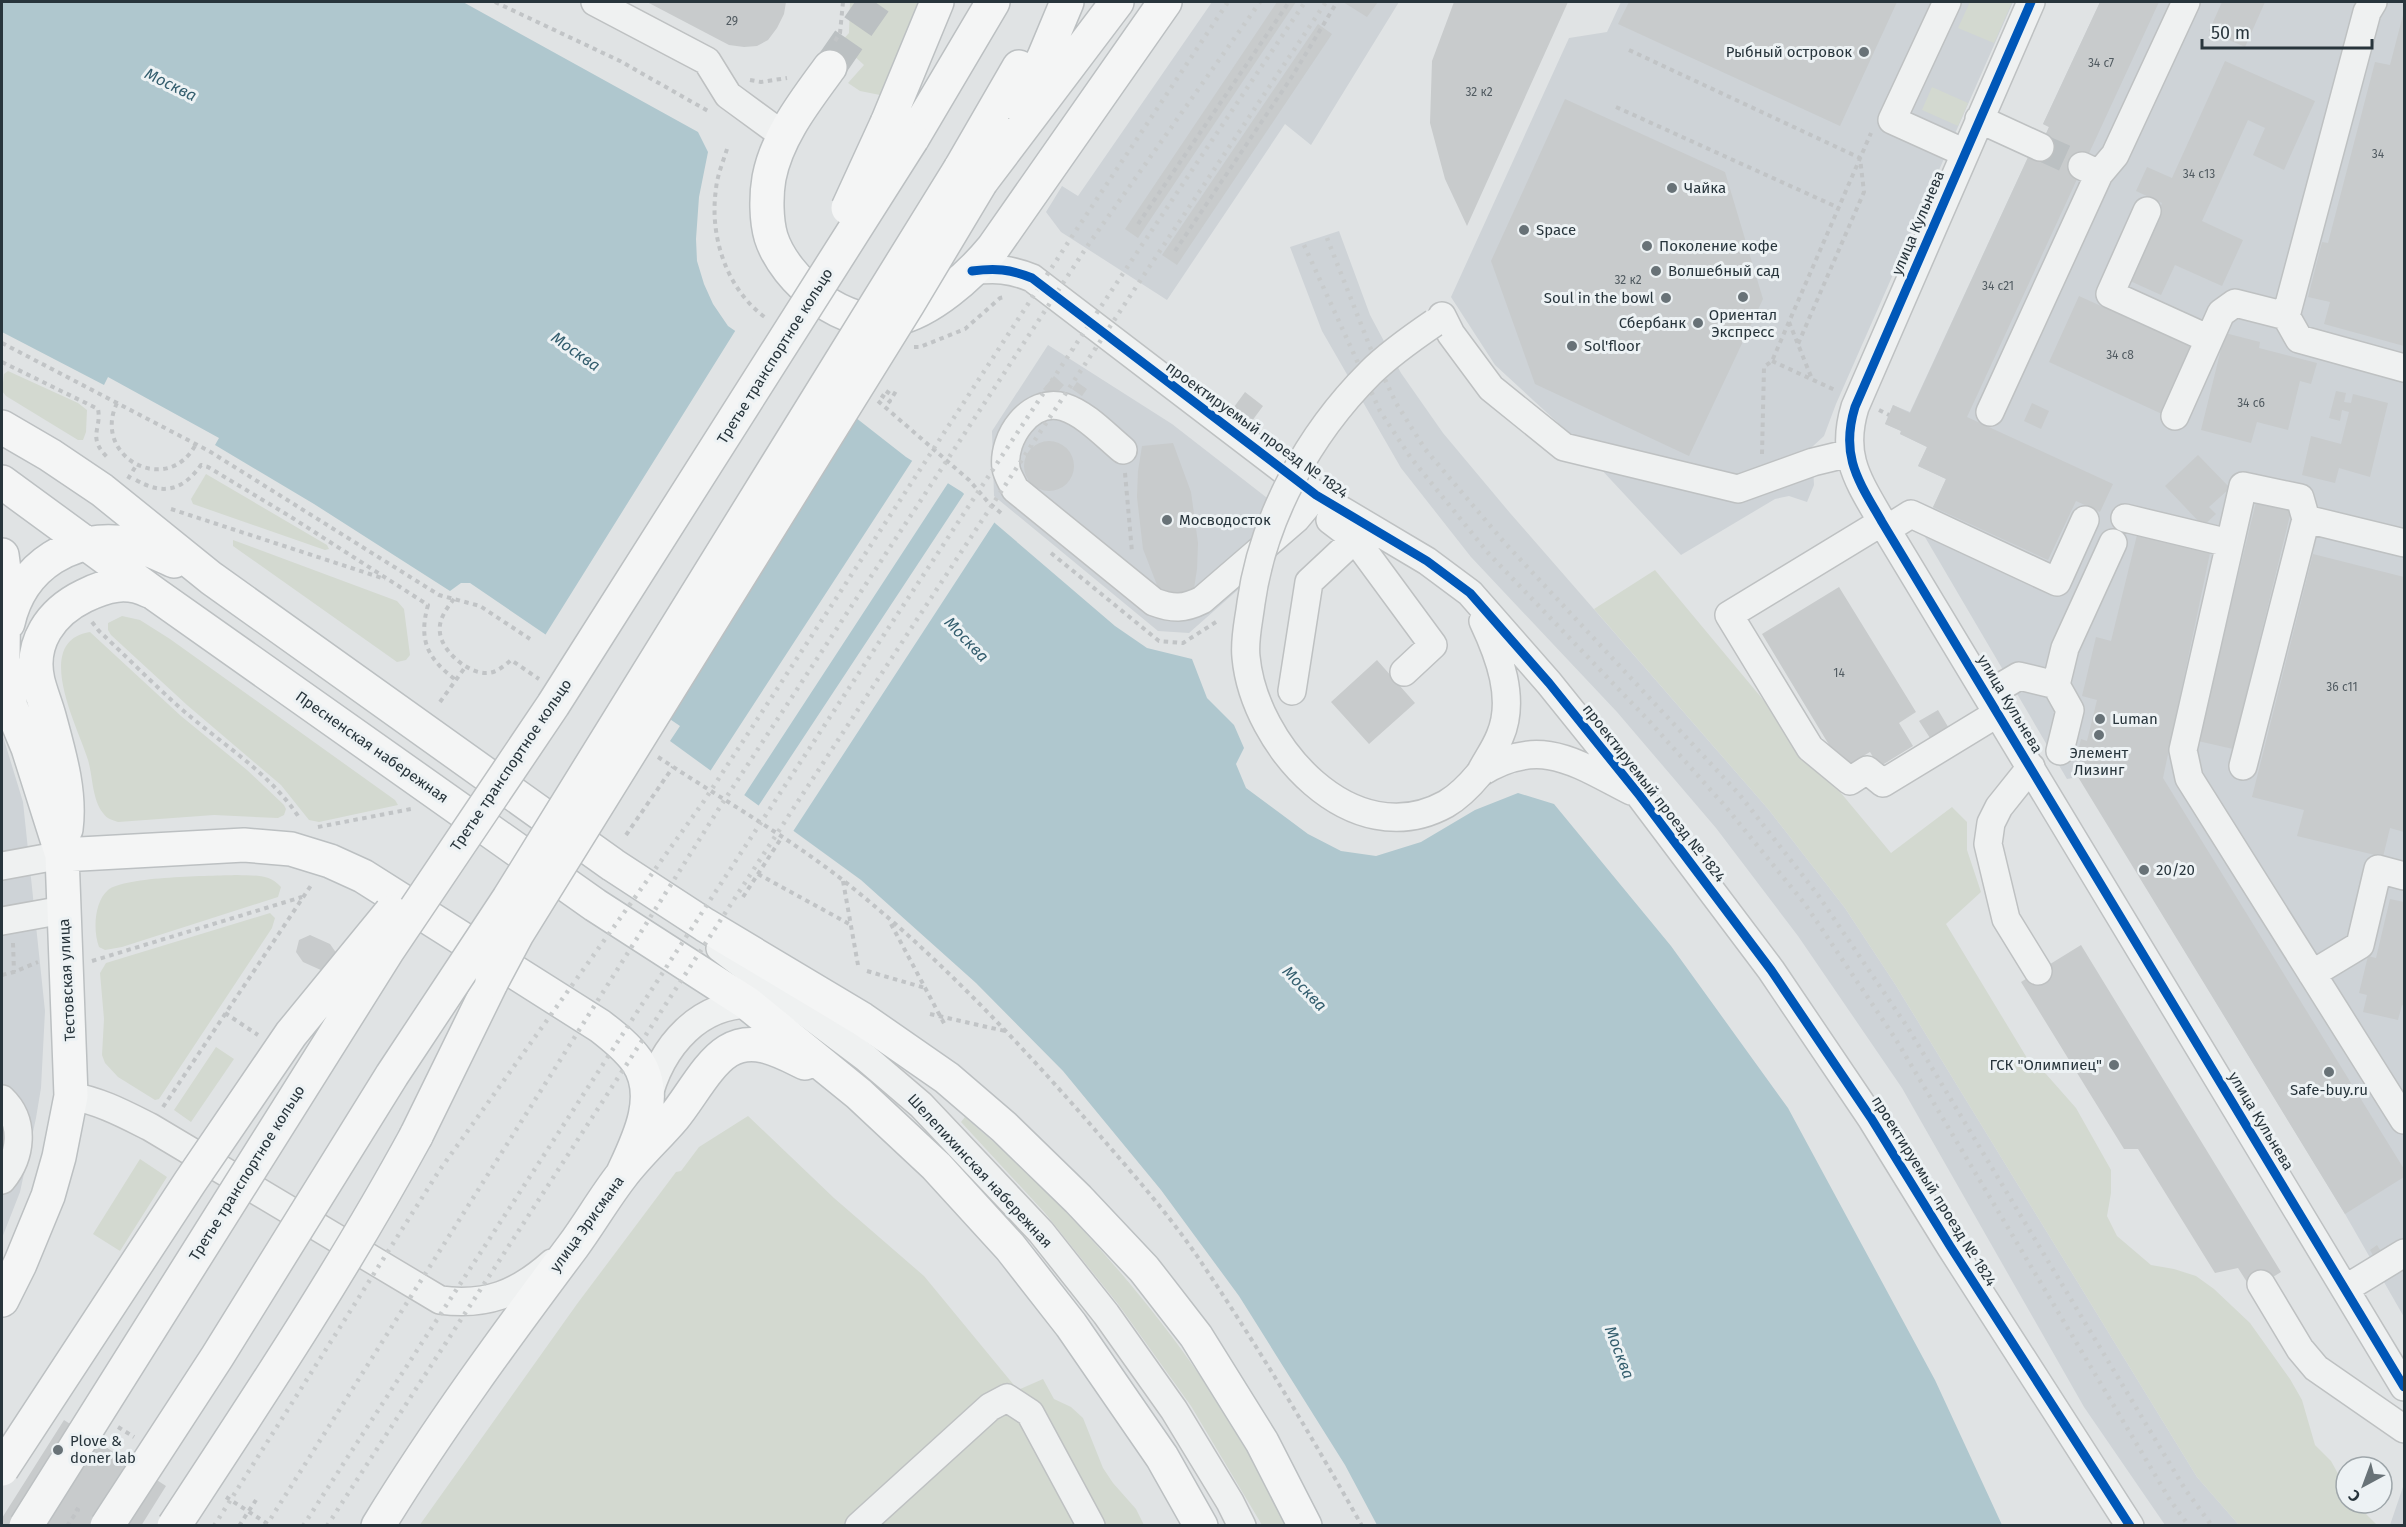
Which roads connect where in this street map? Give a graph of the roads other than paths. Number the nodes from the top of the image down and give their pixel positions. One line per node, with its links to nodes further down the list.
1 (595, 2): 15 (street)
2 (937, 2): 14 (main road)
3 (993, 2): 14 (main road)
4 (1056, 2): 18 (main road)
5 (1066, 2): 18 (main road)
6 (1117, 2): 18 (main road)
7 (1165, 2): 20 (main road)
8 (1947, 2): 17 (street)
9 (2031, 2): 13 (street, улица Кульнева)
10 (2186, 2): 24 (street)
11 (2367, 5): 21 (street)
12 (831, 67): 15 (main road)
13 (1979, 119): 16 (street); 17 (street, улица Кульнева)
14 (900, 131): 48 (main road, Третье транспортное кольцо, bridge)
15 (784, 136): 20 (main road)
16 (2040, 147)
17 (1965, 153): 28 (street, улица Кульнева)
18 (971, 175): 83 (main road, bridge); 84 (main road, bridge)
19 (2147, 212): 22 (street)
20 (972, 271): 30 (street, проектируемый проезд № 1824)
21 (2286, 316): 22 (street); 23 (street)
22 (2209, 339): 25 (street)
23 (2404, 368)
24 (1990, 412)
25 (2175, 416)
26 (2, 427): 41 (main road)
27 (1123, 450): 30 (street)
28 (1850, 453): 34 (street, улица Кульнева); 53 (street, bridge)
29 (2, 482): 39 (main road, Пресненская набережная)
30 (1312, 499): 35 (street); 42 (street, проектируемый проезд № 1824)
31 (2125, 518): 37 (street)
32 (2306, 519): 37 (street); 38 (street); 51 (street)
33 (2085, 520): 34 (street)
34 (1885, 525): 49 (street, улица Кульнева); 49 (street)
35 (1355, 539): 44 (street); 47 (street)
36 (2113, 543): 46 (street)
37 (2229, 543): 62 (street)
38 (2404, 543)
39 (87, 544): 41 (main road); 43 (main road, Пресненская набережная); 45 (main road)
40 (2, 555): 45 (main road)
41 (211, 578): 56 (main road)
42 (1470, 593): 53 (street); 54 (street, проектируемый проезд № 1824)
43 (155, 594): 55 (main road); 63 (main road, Пресненская набережная)
44 (1404, 672)
45 (3, 673): 55 (main road, Тестовская улица)
46 (2056, 685): 49 (street); 50 (street)
47 (1292, 691)
48 (546, 692): 81 (main road, bridge); 82 (main road, Третье транспортное кольцо, bridge)
49 (1992, 704): 52 (street, улица Кульнева)
50 (2060, 752)
51 (2243, 766)
52 (2031, 767): 61 (street); 77 (street, улица Кульнева)
53 (1480, 773): 54 (street)
54 (1640, 796): 91 (street, проектируемый проезд № 1824)
55 (62, 855): 57 (street); 59 (main road, Тестовская улица); 68 (main road)
56 (613, 865): 64 (street, Шелепихинская набережная); 90 (main road)
57 (2, 866)
58 (2404, 876): 62 (street)
59 (63, 910): 60 (street); 66 (main road, Тестовская улица)
60 (7, 932)
61 (2038, 971)
62 (2312, 974): 69 (street)
63 (747, 1004): 64 (street); 65 (main road, Шелепихинская набережная); 68 (street)
64 (809, 1017): 89 (street, Шелепихинская набережная)
65 (859, 1094): 72 (main road, улица Эрисмана); 88 (main road, Шелепихинская набережная)
66 (71, 1096): 71 (main road, Тестовская улица); 74 (street)
67 (2, 1099): 70 (street)
68 (647, 1102): 72 (main road)
69 (2404, 1120)
70 (19, 1149): 71 (street); 73 (street)
71 (59, 1157): 78 (main road, Тестовская улица)
72 (623, 1173): 74 (main road, улица Эрисмана)
73 (2, 1180)
74 (575, 1242): 85 (main road, улица Эрисмана)
75 (2404, 1253): 77 (street)
76 (2261, 1284): 80 (street)
77 (2345, 1289): 79 (street, улица Кульнева)
78 (2, 1300)
79 (2404, 1387)
80 (2401, 1434)
81 (2, 1469)
82 (26, 1526)
83 (107, 1526)
84 (174, 1526)
85 (378, 1526)
86 (859, 1526): 87 (street)
87 (1091, 1526)
88 (1201, 1526)
89 (1242, 1526)
90 (1305, 1526)
91 (2130, 1526)

